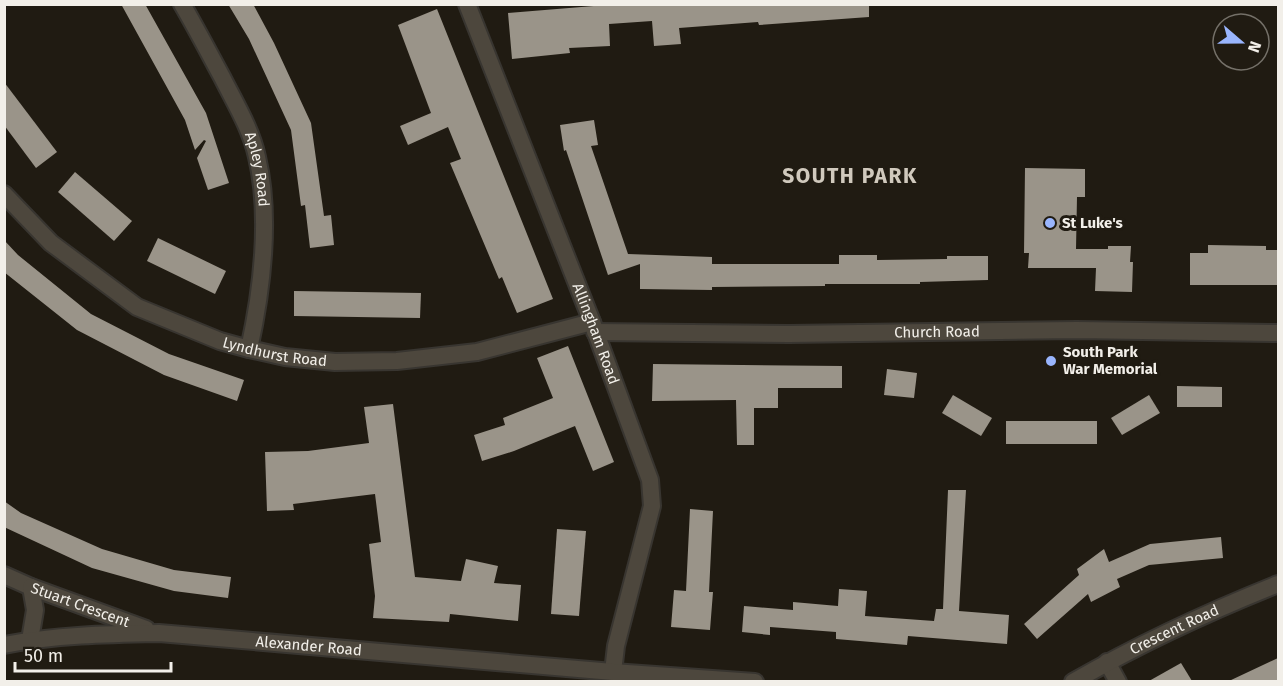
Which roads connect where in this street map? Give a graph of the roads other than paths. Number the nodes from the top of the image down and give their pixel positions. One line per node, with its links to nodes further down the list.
1 (182, 4): 6 (street, Apley Road)
2 (466, 4): 4 (street, Allingham Road)
3 (4, 194): 6 (street, Lyndhurst Road)
4 (594, 327): 5 (street, Church Road); 6 (street, Lyndhurst Road); 14 (street, Allingham Road)
5 (1278, 333)
6 (249, 349)
7 (4, 574): 9 (street, Stuart Crescent)
8 (1278, 584): 13 (street, Crescent Road)
9 (31, 587): 10 (street, Stuart Crescent); 11 (street)
10 (159, 633): 11 (street, Alexander Road); 14 (street, Alexander Road)
11 (30, 640): 12 (street, Alexander Road)
12 (4, 645)
13 (1107, 662): 16 (street, Crescent Road); 17 (street)
14 (613, 672): 15 (street)
15 (755, 681)
16 (1073, 681)
17 (1118, 681)

